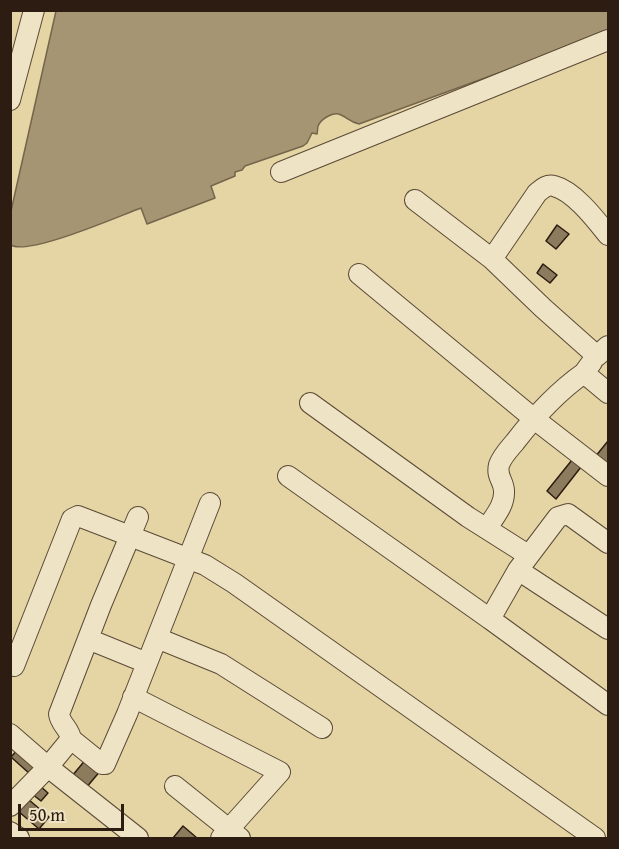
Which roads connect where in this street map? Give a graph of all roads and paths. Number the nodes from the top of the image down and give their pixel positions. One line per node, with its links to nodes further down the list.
1 (34, 10): 3 (street)
2 (609, 40): 4 (street)
3 (10, 100)
4 (281, 172)
5 (415, 200): 7 (street)
6 (609, 235): 7 (street)
7 (492, 259): 9 (street)
8 (359, 274): 13 (street)
9 (603, 351): 10 (street)
10 (584, 373): 11 (street); 13 (street)
11 (609, 393)
12 (310, 403): 18 (street)
13 (533, 418): 15 (street); 18 (street)
14 (288, 476): 23 (street)
15 (609, 476)
16 (210, 503): 21 (street)
17 (138, 517): 19 (street)
18 (487, 528): 22 (street)
19 (130, 536): 21 (street); 26 (street); 28 (street)
20 (609, 543): 22 (street)
21 (188, 558): 25 (street); 41 (street)
22 (523, 562): 23 (street); 24 (street)
23 (490, 618): 30 (street)
24 (609, 629)
25 (157, 638): 27 (street); 31 (street)
26 (88, 639): 27 (street); 33 (street)
27 (147, 663): 29 (street)
28 (14, 666)
29 (133, 697): 33 (street); 38 (street)
30 (609, 705)
31 (322, 728)
32 (10, 734): 34 (street)
33 (71, 739): 34 (street)
34 (48, 767): 36 (street); 40 (street)
35 (175, 786): 38 (street)
36 (10, 807)
37 (10, 832): 39 (street)
38 (230, 835)
39 (19, 838)
40 (138, 838)
41 (595, 838)

